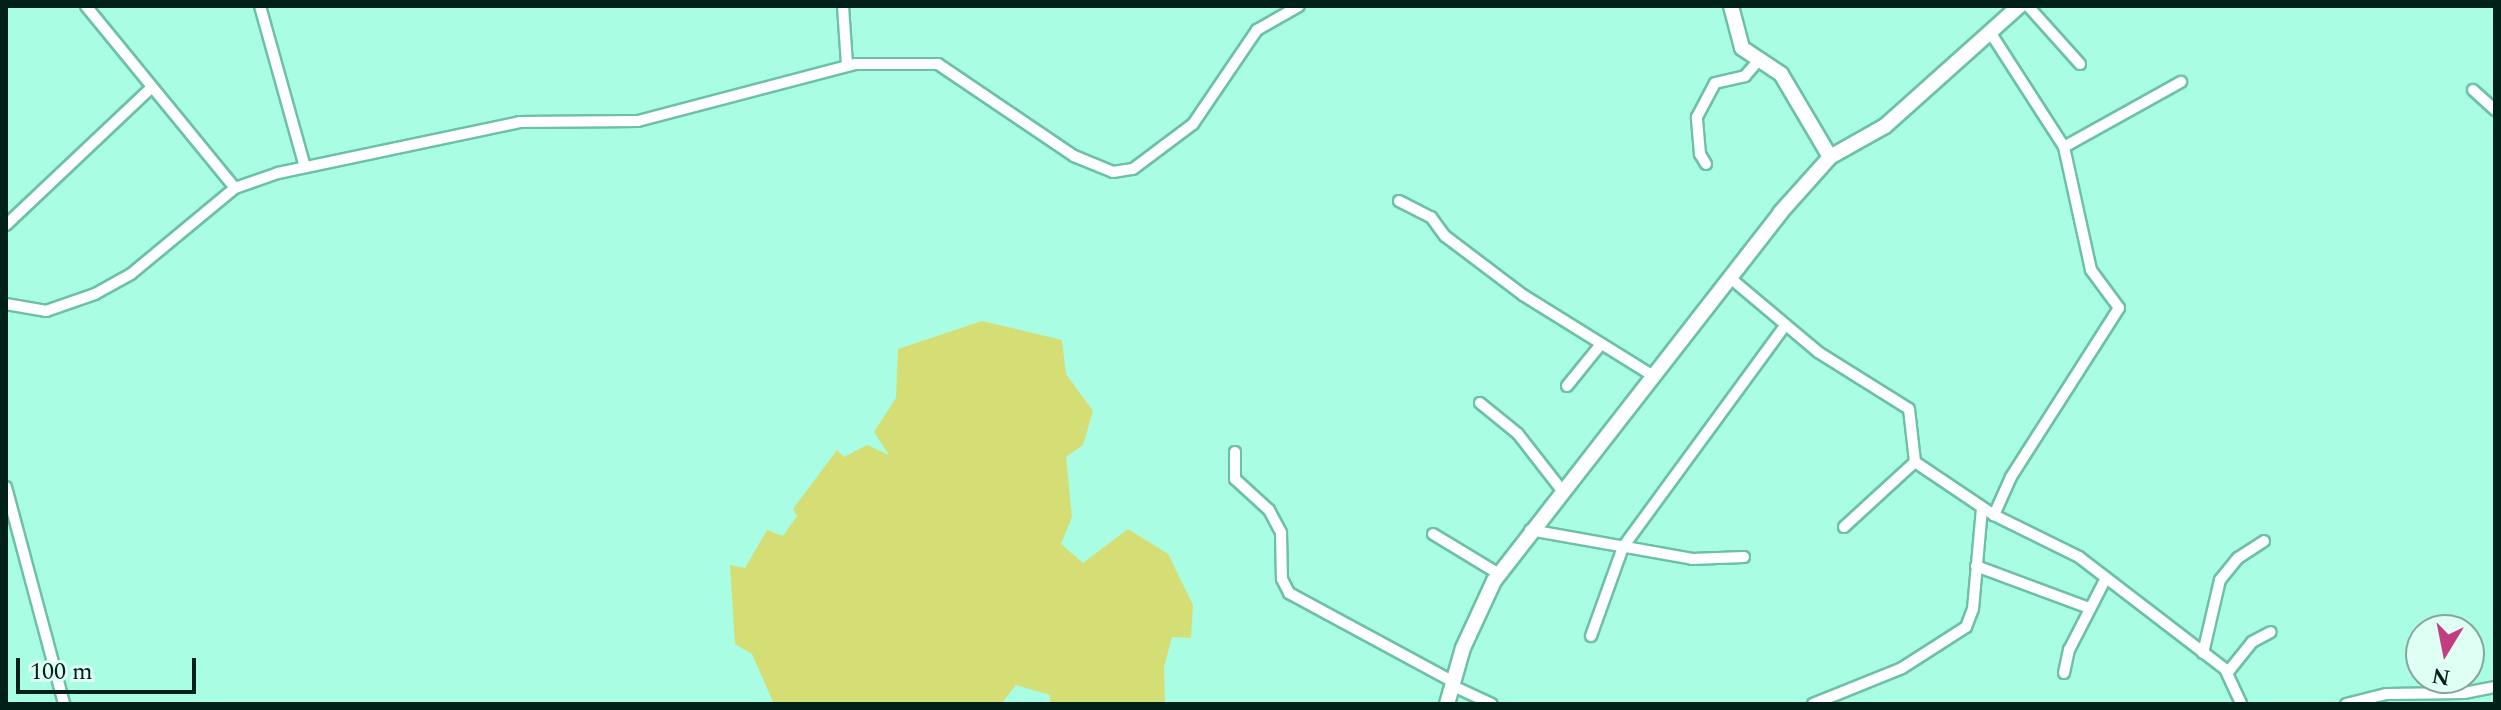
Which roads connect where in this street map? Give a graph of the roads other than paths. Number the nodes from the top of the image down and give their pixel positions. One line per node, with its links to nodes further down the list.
1 (86, 6): 13 (street)
2 (260, 6): 19 (street)
3 (843, 6): 11 (street)
4 (1299, 6): 11 (street)
5 (2019, 6): 8 (street)
6 (2028, 6): 10 (street)
7 (1731, 9): 9 (street)
8 (1990, 32): 16 (street); 17 (street)
9 (1752, 57): 17 (street); 18 (street)
10 (2080, 64)
11 (847, 65): 19 (street)
12 (2181, 82): 16 (street)
13 (151, 88): 20 (street); 22 (street)
14 (2473, 90): 15 (street)
15 (2495, 110)
16 (2064, 147): 35 (street)
17 (1830, 157): 23 (street)
18 (1706, 164)
19 (305, 167): 20 (street)
20 (235, 188): 24 (street)
21 (1399, 201): 26 (street)
22 (6, 225)
23 (1729, 277): 25 (street); 27 (street)
24 (6, 304)
25 (1785, 326): 31 (street); 40 (street)
26 (1601, 344): 27 (street); 28 (street)
27 (1653, 376): 33 (street)
28 (1567, 386)
29 (1480, 403): 33 (street)
30 (1235, 452): 51 (street)
31 (1915, 462): 34 (street); 36 (street)
32 (6, 487): 53 (street)
33 (1564, 493): 37 (street)
34 (1982, 508): 35 (street); 42 (street)
35 (1994, 515): 44 (street)
36 (1844, 527)
37 (1530, 530): 40 (street); 43 (street)
38 (1433, 534): 43 (street)
39 (2264, 541): 48 (street)
40 (1623, 547): 41 (street); 47 (street)
41 (1744, 557)
42 (1976, 566): 45 (street); 56 (street)
43 (1499, 574): 51 (street)
44 (2106, 578): 45 (street); 48 (street)
45 (2089, 608): 50 (street)
46 (2271, 632): 49 (street)
47 (1591, 636)
48 (2203, 653): 49 (street)
49 (2228, 672): 57 (street)
50 (2064, 673)
51 (1452, 683): 54 (street); 55 (street)
52 (2495, 687): 58 (street)
53 (64, 704)
54 (1447, 704)
55 (1492, 704)
56 (1813, 704)
57 (2241, 704)
58 (2346, 704)

